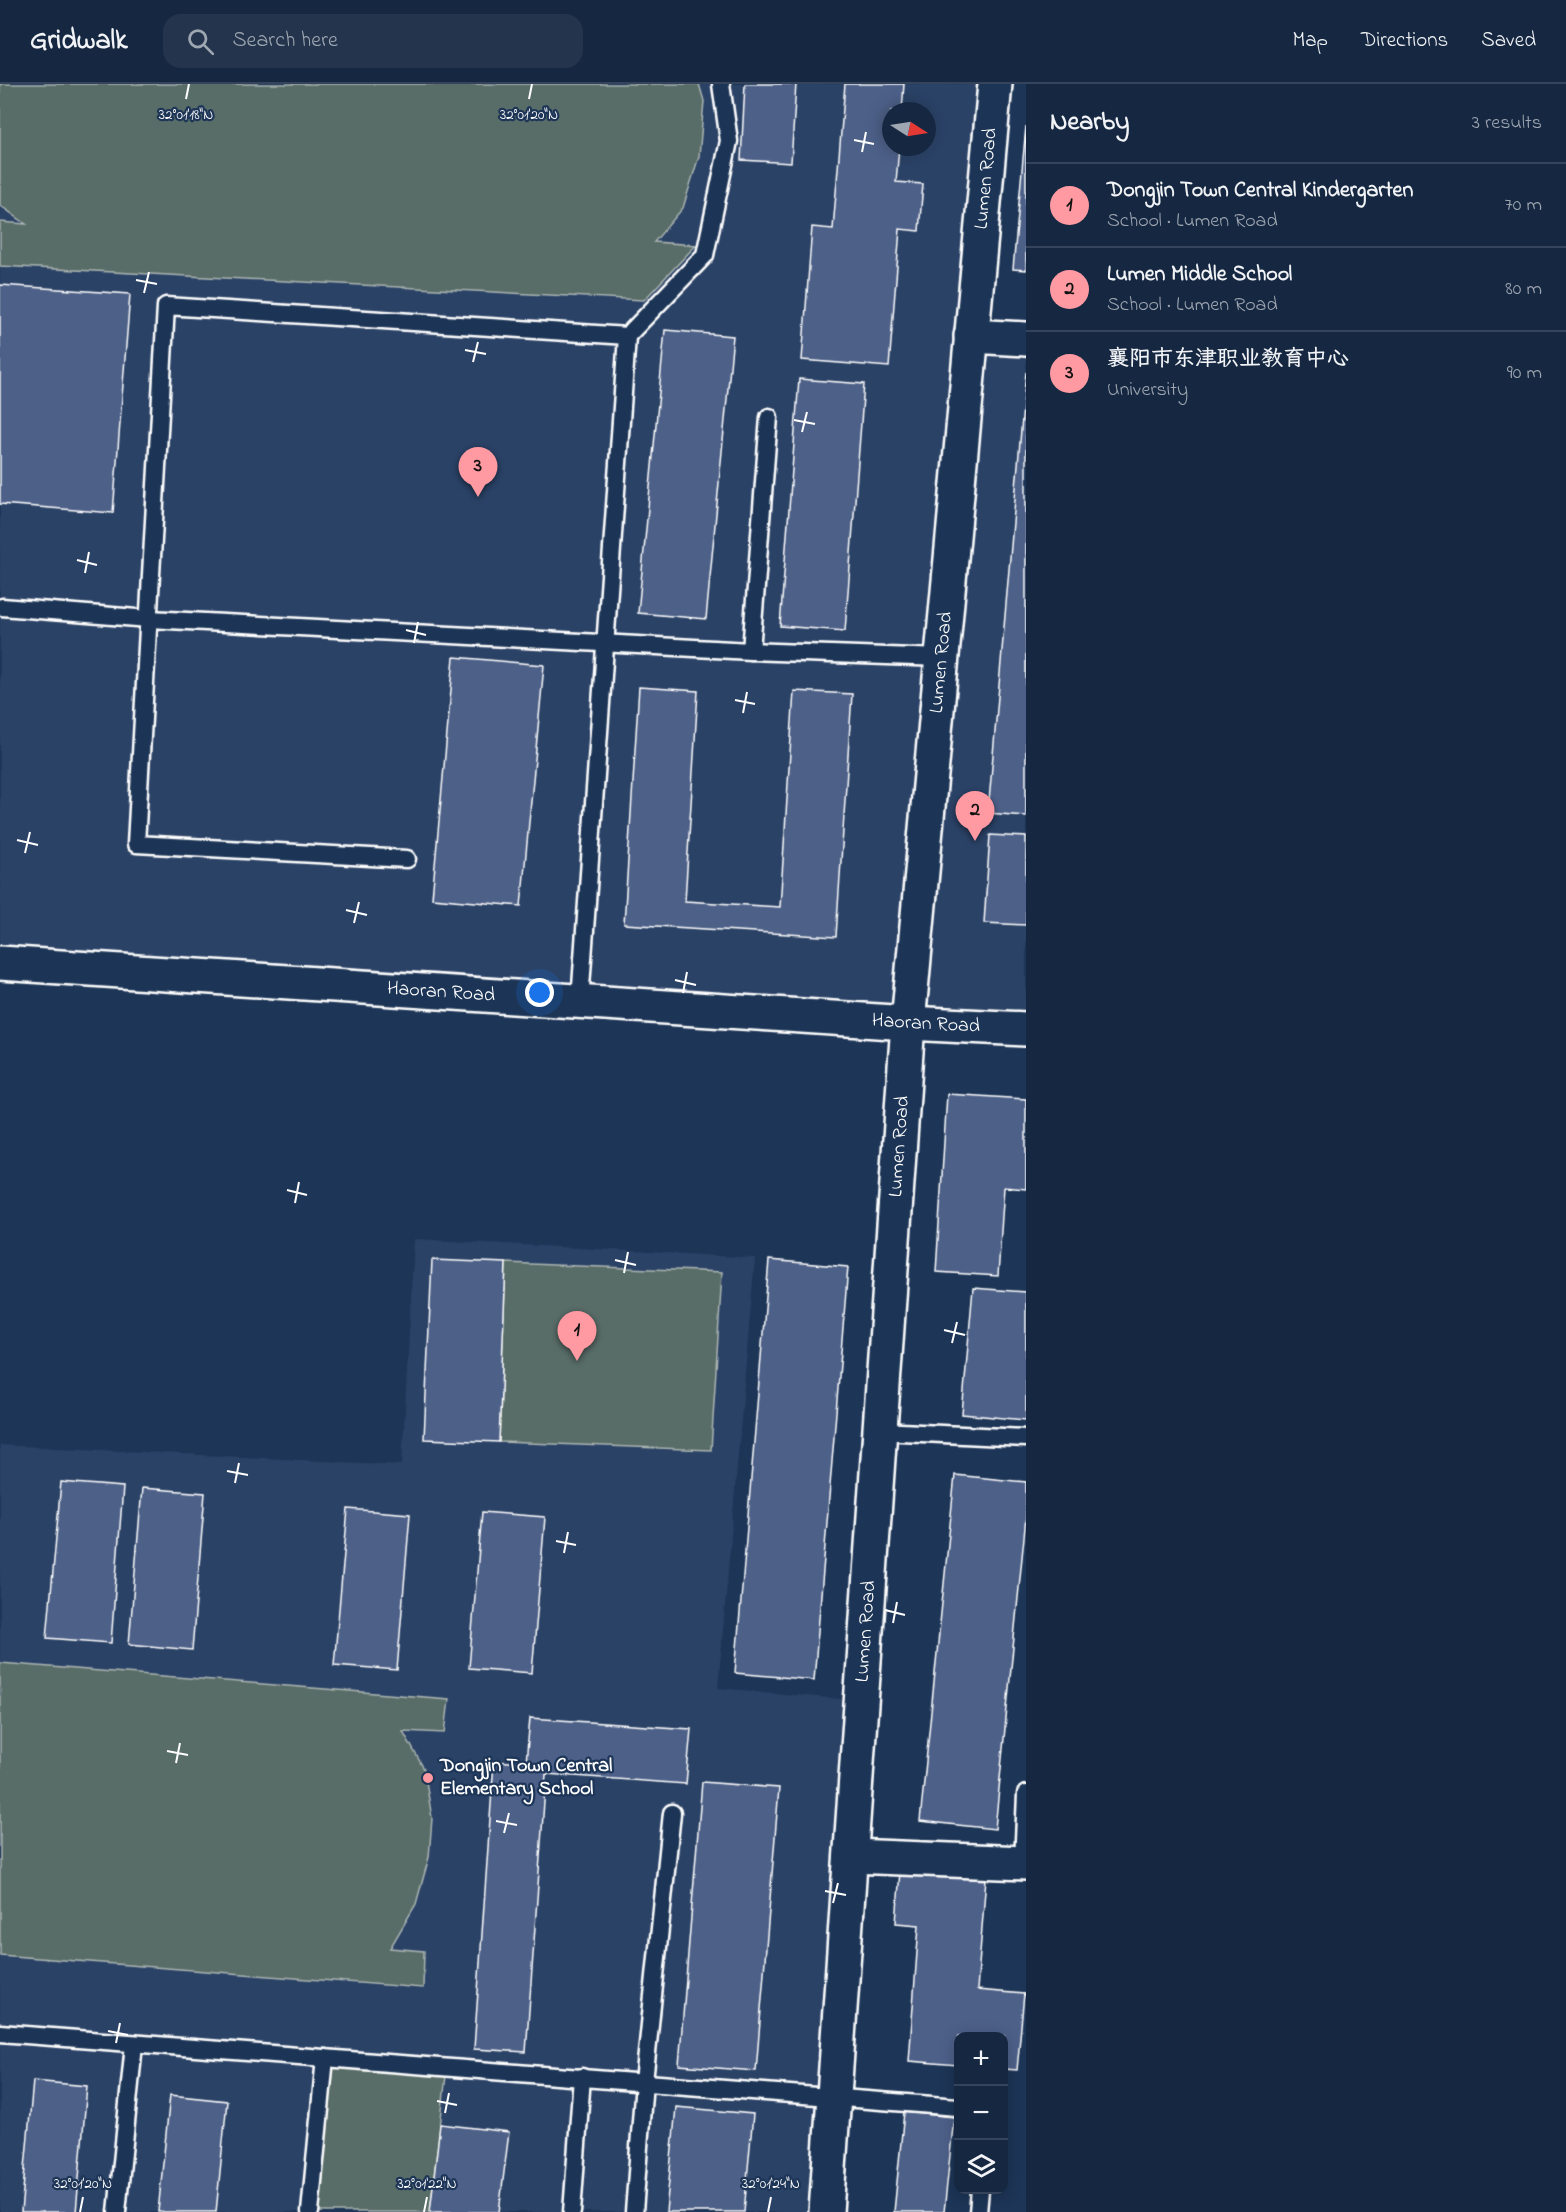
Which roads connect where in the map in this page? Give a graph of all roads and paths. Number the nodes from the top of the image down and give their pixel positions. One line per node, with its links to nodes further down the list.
1 (721, 84): 3 (lane)
2 (995, 84): 4 (street, Lumen Road)
3 (627, 336): 8 (lane); 9 (lane)
4 (971, 336): 5 (street); 11 (street, Lumen Road)
5 (1026, 339)
6 (769, 417): 10 (lane)
7 (2, 607): 8 (lane)
8 (149, 619): 9 (lane); 12 (lane)
9 (605, 643): 10 (lane); 14 (lane)
10 (751, 651): 11 (lane)
11 (942, 658): 15 (street, Lumen Road)
12 (407, 859)
13 (0, 963): 14 (street, Haoran Road)
14 (580, 1001): 15 (street, Haoran Road)
15 (908, 1023): 16 (street, Haoran Road); 17 (street, Lumen Road)
16 (1026, 1029)
17 (880, 1431): 18 (lane); 21 (street, Lumen Road)
18 (1026, 1437)
19 (1026, 1794): 22 (lane)
20 (672, 1813): 27 (lane)
21 (850, 1856): 22 (street); 28 (street, Lumen Road)
22 (1024, 1863)
23 (0, 2033): 24 (lane)
24 (134, 2044): 25 (lane); 31 (lane)
25 (325, 2058): 26 (lane); 32 (lane)
26 (582, 2077): 27 (lane); 33 (lane)
27 (644, 2082): 28 (lane); 34 (lane)
28 (834, 2097): 29 (lane); 35 (street, Lumen Road)
29 (954, 2107)
30 (980, 2194): 36 (lane)
31 (117, 2212)
32 (310, 2212)
33 (572, 2212)
34 (634, 2212)
35 (826, 2212)
36 (978, 2212)

